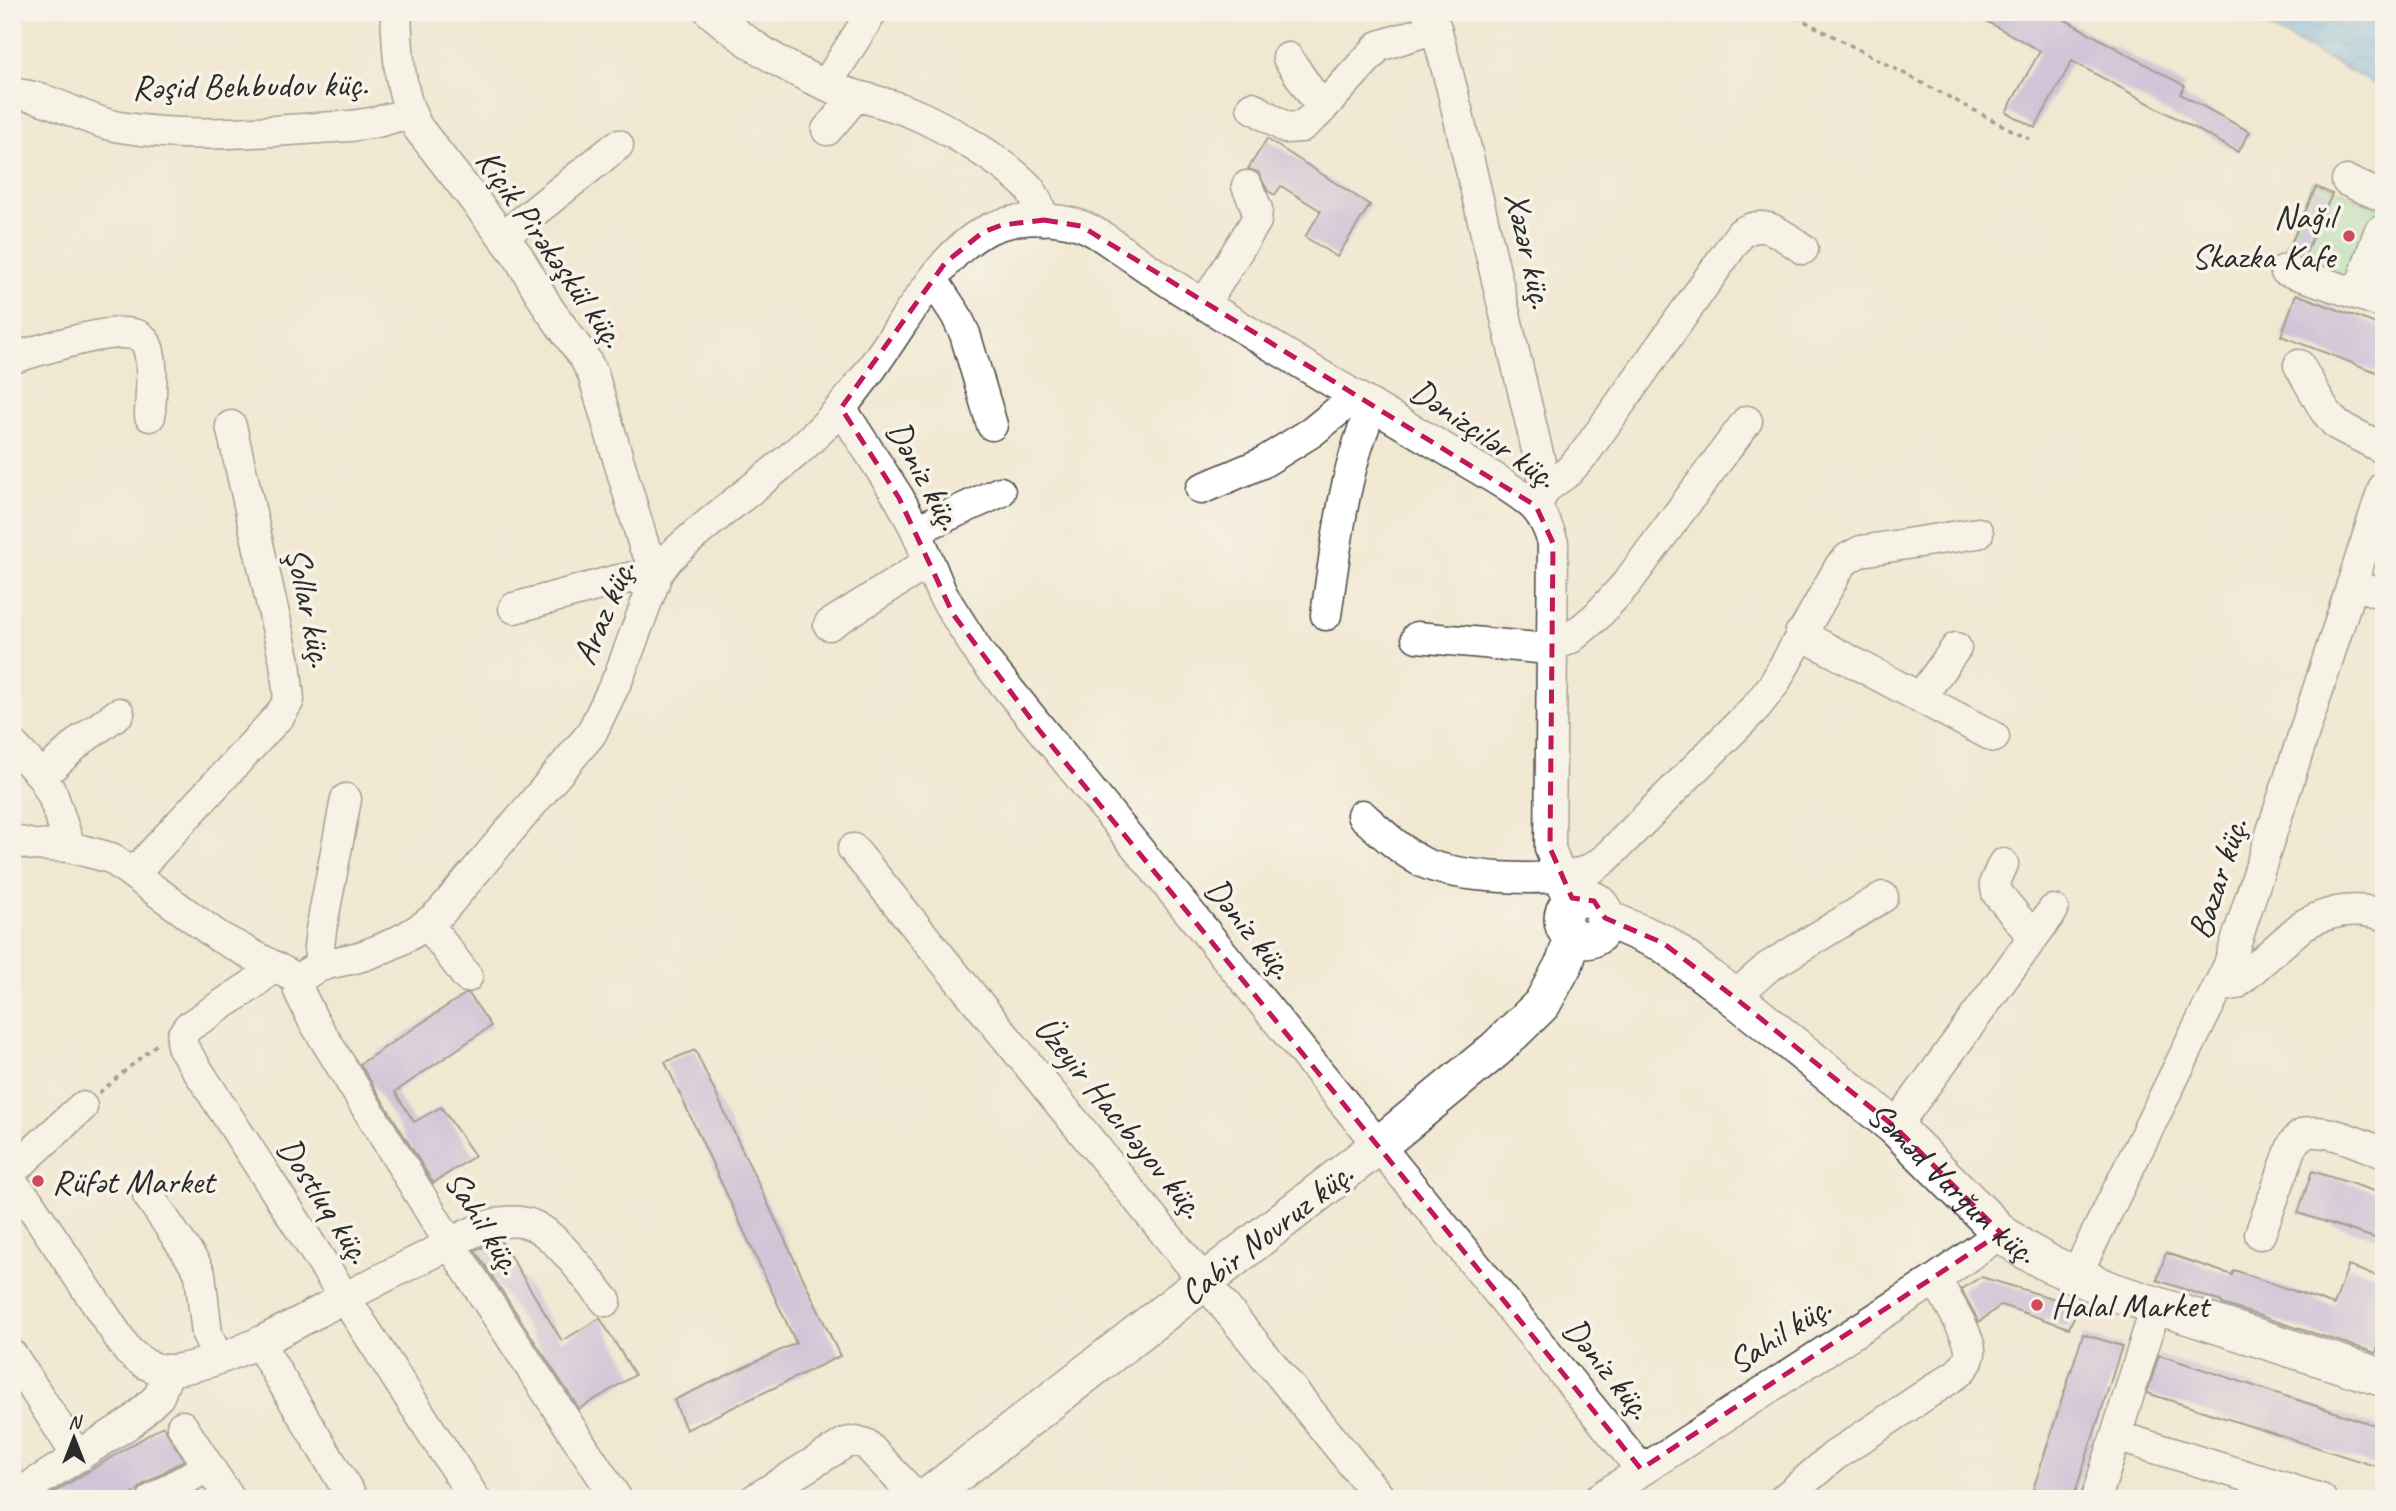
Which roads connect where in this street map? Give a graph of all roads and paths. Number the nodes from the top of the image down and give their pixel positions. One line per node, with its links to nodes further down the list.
1 (396, 12): 12 (street, Kiçik Pirəkəşkül küç.)
2 (710, 12): 7 (street)
3 (872, 12): 7 (street)
4 (1787, 12): 14 (path)
5 (1432, 20): 11 (street); 39 (street, Xəzər küç.)
6 (1288, 58): 11 (street)
7 (826, 85): 9 (street)
8 (12, 94): 12 (street, Rəşid Behbudov küç.)
9 (856, 96): 13 (street); 19 (street)
10 (1252, 107): 11 (street)
11 (1322, 109)
12 (410, 114): 21 (street, Kiçik Pirəkəşkül küç.)
13 (827, 130)
14 (2029, 139)
15 (618, 145): 21 (street)
16 (2347, 181): 18 (street)
17 (1247, 186): 26 (street)
18 (2384, 197)
19 (1044, 220): 24 (street, Araz küç.); 26 (street, Dәnizçilәr küç.)
20 (2379, 232): 25 (street)
21 (503, 236): 43 (street, Kiçik Pirəkəşkül küç.)
22 (1803, 249): 39 (street)
23 (2285, 270): 25 (street)
24 (933, 280): 30 (street, Araz küç.); 33 (street)
25 (2371, 298)
26 (1205, 305): 29 (street, Dәnizçilәr küç.)
27 (12, 358): 31 (street)
28 (2299, 365): 35 (street)
29 (1365, 401): 37 (street); 39 (street, Dәnizçilәr küç.); 47 (street)
30 (841, 408): 40 (street, Dәniz küç.); 43 (street, Araz küç.)
31 (150, 416)
32 (1747, 421): 51 (street)
33 (992, 425)
34 (231, 426): 64 (street, Şollar küç.)
35 (2384, 449)
36 (2384, 486): 44 (street, Bazar küç.)
37 (1202, 489)
38 (1000, 492): 40 (street)
39 (1541, 497): 51 (street, Dәnizçilәr küç.)
40 (916, 530): 42 (street, Dәniz küç.)
41 (1978, 533): 49 (street)
42 (929, 562): 48 (street); 81 (street, Dәniz küç.)
43 (658, 572): 46 (street); 70 (street, Araz küç.)
44 (2352, 584): 45 (street); 76 (street, Bazar küç.)
45 (2384, 594)
46 (514, 608)
47 (1326, 615)
48 (829, 625)
49 (1800, 634): 53 (street); 65 (street)
50 (1417, 637): 51 (street)
51 (1552, 647): 65 (street, Dәnizçilәr küç.)
52 (1956, 648): 53 (street)
53 (1920, 698): 55 (street)
54 (119, 713): 57 (street)
55 (1994, 737)
56 (12, 744): 57 (street)
57 (42, 776): 61 (street)
58 (346, 799): 74 (street, Sahil küç.)
59 (1362, 815): 65 (street)
60 (12, 840): 61 (street)
61 (70, 846): 64 (street)
62 (853, 849): 91 (street, Üzeyir Hacıbəyov küç.)
63 (2003, 864): 72 (street)
64 (134, 873): 73 (street)
65 (1566, 889): 69 (main road, Səməd Vurğun küç.); 71 (main road)
66 (1883, 897): 77 (street)
67 (2053, 910): 72 (street)
68 (2384, 915): 76 (street)
69 (1605, 918): 71 (main road); 77 (main road, Səməd Vurğun küç.)
70 (428, 924): 74 (street, Araz küç.); 75 (street)
71 (1573, 937): 81 (main road, Cabir Novruz küç.)
72 (2033, 937): 80 (street)
73 (273, 967): 74 (street); 78 (street)
74 (311, 973): 88 (street, Sahil küç.)
75 (467, 978)
76 (2219, 987): 89 (street, Bazar küç.)
77 (1734, 997): 80 (main road, Səməd Vurğun küç.)
78 (182, 1036): 79 (path); 92 (street, Dostluq küç.)
79 (82, 1107): 83 (street)
80 (1895, 1127): 86 (main road, Səməd Vurğun küç.)
81 (1378, 1146): 91 (main road, Cabir Novruz küç.); 104 (street, Dәniz küç.)
82 (2384, 1153): 87 (street)
83 (12, 1171)
84 (12, 1183): 98 (street)
85 (148, 1195): 97 (street)
86 (2001, 1233): 89 (main road, Səməd Vurğun küç.); 90 (street, Sahil küç.)
87 (2260, 1234)
88 (450, 1244): 92 (street); 93 (street); 110 (street, Sahil küç.)
89 (2076, 1275): 94 (main road, Səməd Vurğun küç.)
90 (1936, 1279): 104 (street, Sahil küç.); 116 (street)
91 (1204, 1281): 113 (main road, Cabir Novruz küç.); 114 (street, Üzeyir Hacıbəyov küç.)
92 (344, 1298): 95 (street); 109 (street, Dostluq küç.)
93 (606, 1301)
94 (2156, 1306): 99 (main road, Səməd Vurğun küç.); 101 (street)
95 (259, 1343): 97 (street); 108 (street)
96 (12, 1355): 102 (street)
97 (217, 1359): 98 (street)
98 (169, 1370): 102 (street)
99 (2384, 1378)
100 (183, 1426): 103 (street)
101 (2116, 1436): 117 (street); 118 (street)
102 (78, 1457): 105 (street)
103 (208, 1466): 106 (street); 107 (street)
104 (1641, 1469): 115 (street, Sahil küç.)
105 (12, 1498)
106 (153, 1499)
107 (230, 1499)
108 (353, 1499)
109 (475, 1499)
110 (617, 1499)
111 (755, 1499): 112 (street)
112 (918, 1499)
113 (925, 1499)
114 (1381, 1499)
115 (1598, 1499)
116 (1784, 1499)
117 (2096, 1499)
118 (2321, 1499)

